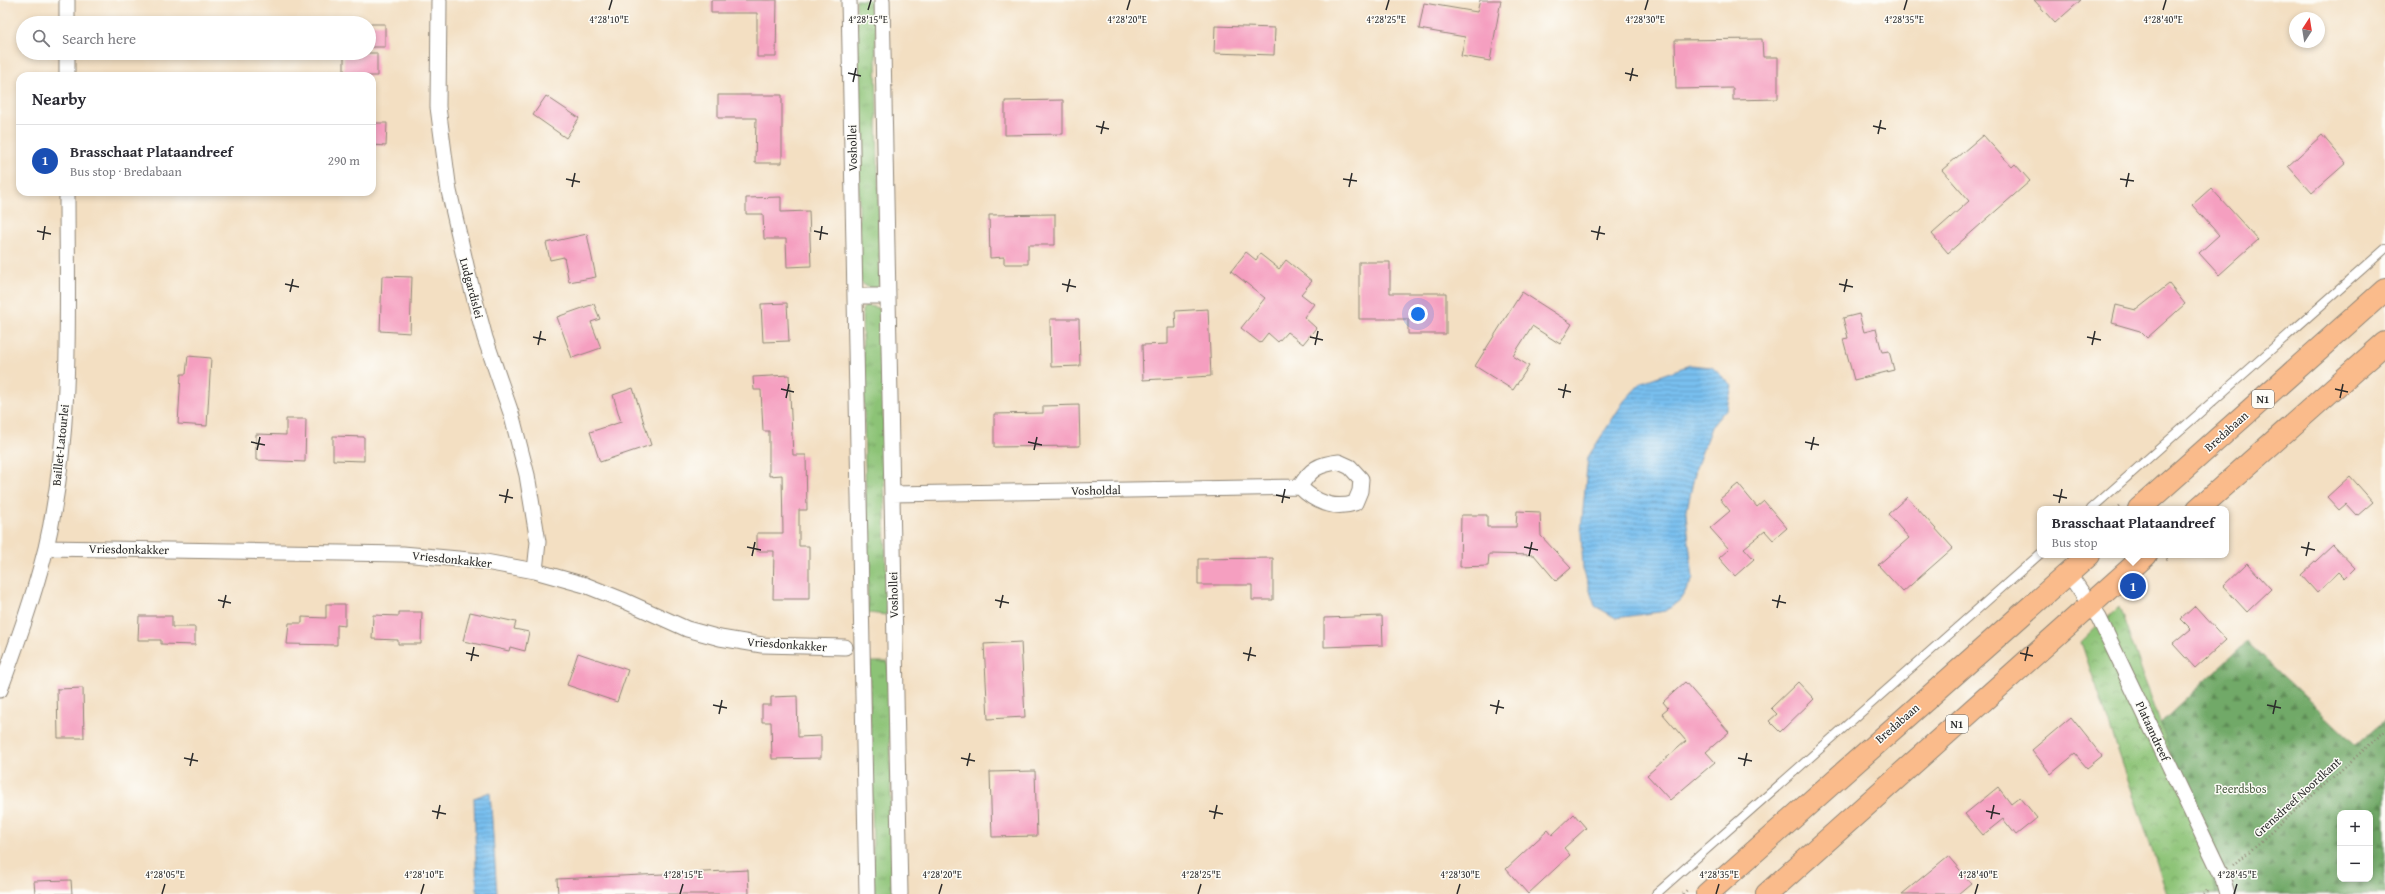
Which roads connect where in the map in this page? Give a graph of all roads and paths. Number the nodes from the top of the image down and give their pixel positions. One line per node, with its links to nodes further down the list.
1 (66, 0): 5 (street)
2 (439, 0): 23 (street, Ludgardislei)
3 (849, 0): 11 (street, Voshollei)
4 (882, 0): 12 (street, Voshollei)
5 (66, 16)
6 (66, 60): 7 (street)
7 (66, 72)
8 (67, 196): 19 (street, Baillet-Latourlei)
9 (2385, 248): 16 (lane)
10 (2385, 290): 17 (main road, Bredabaan / N1)
11 (855, 296): 12 (street); 30 (street, Voshollei)
12 (886, 296): 15 (street, Voshollei)
13 (2385, 343): 18 (main road)
14 (1300, 487): 15 (street, Vosholdal)
15 (892, 494): 31 (street, Voshollei)
16 (2094, 506)
17 (2142, 506)
18 (2201, 506)
19 (46, 548): 23 (street, Vriesdonkakker); 27 (street, Baillet-Latourlei)
20 (2037, 557): 32 (lane)
21 (2086, 558): 24 (main road, Bredabaan)
22 (2143, 558): 25 (main road, N1)
23 (535, 571): 26 (street, Vriesdonkakker)
24 (2069, 574): 25 (street, Plataandreef); 33 (main road, Bredabaan)
25 (2091, 604): 29 (street, Plataandreef); 34 (main road, N1)
26 (845, 648)
27 (0, 690)
28 (2385, 731): 29 (path, Grensdreef Noordkant)
29 (2222, 876): 35 (street, Plataandreef)
30 (867, 894)
31 (900, 894)
32 (1656, 894)
33 (1707, 894)
34 (1767, 894)
35 (2227, 894)

